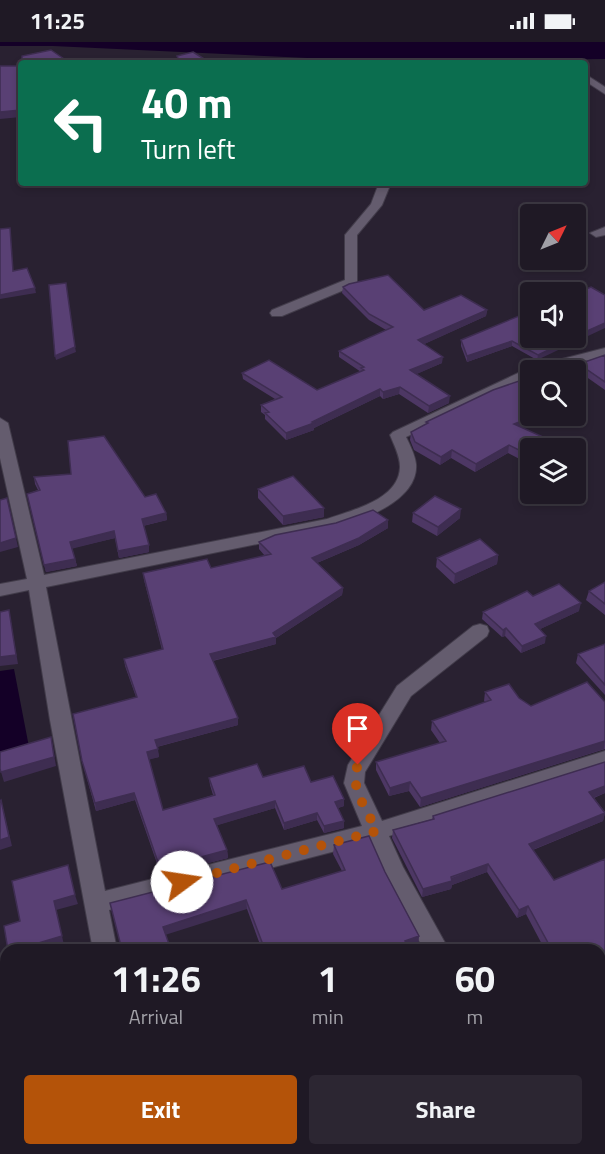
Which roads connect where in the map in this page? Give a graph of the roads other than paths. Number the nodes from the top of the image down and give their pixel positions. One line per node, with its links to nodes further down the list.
1 (588, 79): 2 (street)
2 (605, 91)
3 (384, 186): 4 (street)
4 (277, 313)
5 (605, 352): 6 (street)
6 (574, 360)
7 (520, 377): 9 (street)
8 (0, 423): 9 (street)
9 (36, 581): 10 (street); 14 (street)
10 (0, 590)
11 (480, 631): 13 (street)
12 (605, 759): 13 (street)
13 (377, 831): 14 (street); 16 (street)
14 (95, 904): 15 (street)
15 (104, 944)
16 (433, 944)

